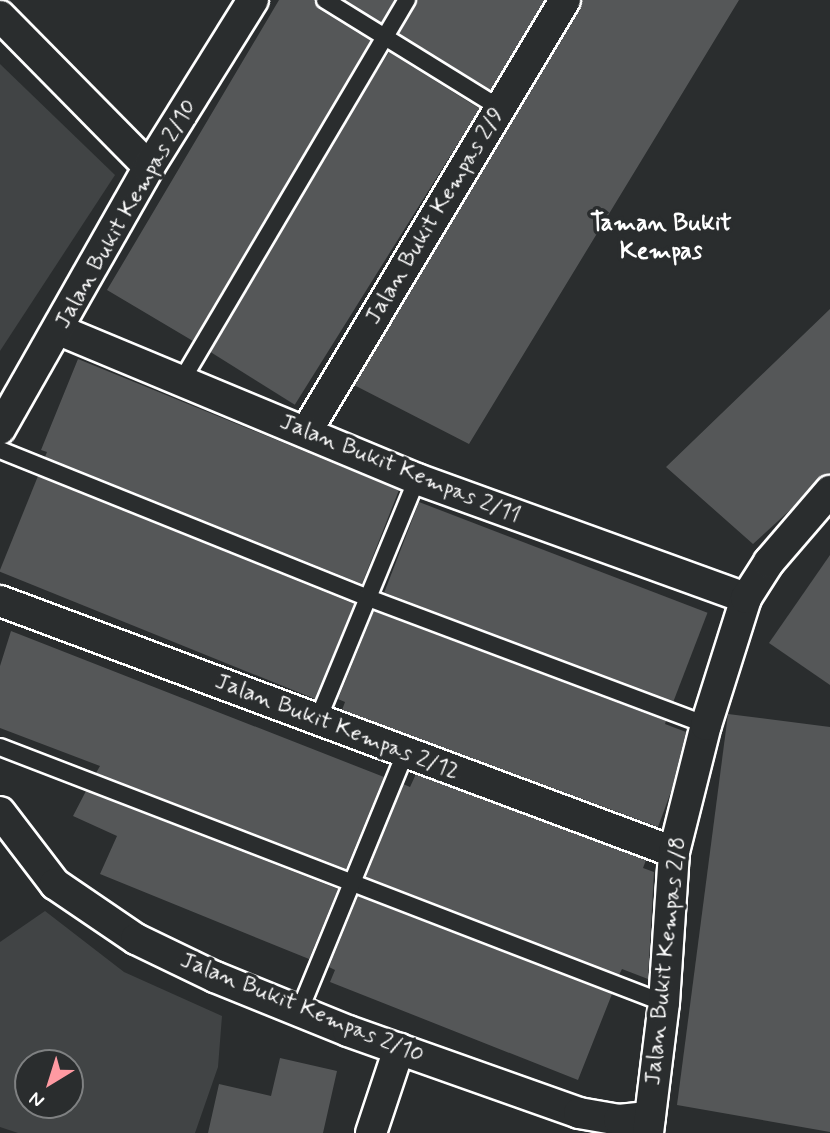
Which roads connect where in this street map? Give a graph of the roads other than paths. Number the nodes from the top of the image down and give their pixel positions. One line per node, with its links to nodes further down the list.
1 (253, 0): 8 (street, Jalan Bukit Kempas 2/10)
2 (325, 0): 6 (lane)
3 (407, 0): 6 (lane)
4 (565, 0): 7 (street, Jalan Bukit Kempas 2/9)
5 (0, 16): 8 (street)
6 (384, 38): 7 (lane); 10 (lane)
7 (500, 108): 12 (street, Jalan Bukit Kempas 2/9)
8 (149, 167): 9 (street, Jalan Bukit Kempas 2/10)
9 (59, 330): 10 (street, Jalan Bukit Kempas 2/11); 11 (street, Jalan Bukit Kempas 2/10)
10 (182, 380): 12 (street, Jalan Bukit Kempas 2/11)
11 (0, 429)
12 (306, 432): 14 (street, Jalan Bukit Kempas 2/11)
13 (0, 450): 16 (lane)
14 (417, 479): 16 (lane); 17 (street, Jalan Bukit Kempas 2/11)
15 (830, 492): 17 (street, Jalan Bukit Kempas 2/8)
16 (366, 597): 19 (lane); 20 (lane)
17 (746, 598): 20 (street, Jalan Bukit Kempas 2/8)
18 (0, 601): 19 (street, Jalan Bukit Kempas 2/12)
19 (318, 719): 22 (street, Jalan Bukit Kempas 2/12)
20 (706, 725): 24 (street, Jalan Bukit Kempas 2/8)
21 (0, 747): 25 (lane)
22 (404, 753): 24 (street, Jalan Bukit Kempas 2/12); 25 (lane)
23 (0, 812): 27 (street, Jalan Bukit Kempas 2/10)
24 (674, 852): 26 (street, Jalan Bukit Kempas 2/8)
25 (350, 880): 26 (lane); 27 (lane)
26 (664, 1003): 29 (street, Jalan Bukit Kempas 2/8)
27 (299, 1012): 28 (street, Jalan Bukit Kempas 2/10)
28 (399, 1049): 29 (street, Jalan Bukit Kempas 2/10); 30 (street)
29 (649, 1125)
30 (371, 1133)

